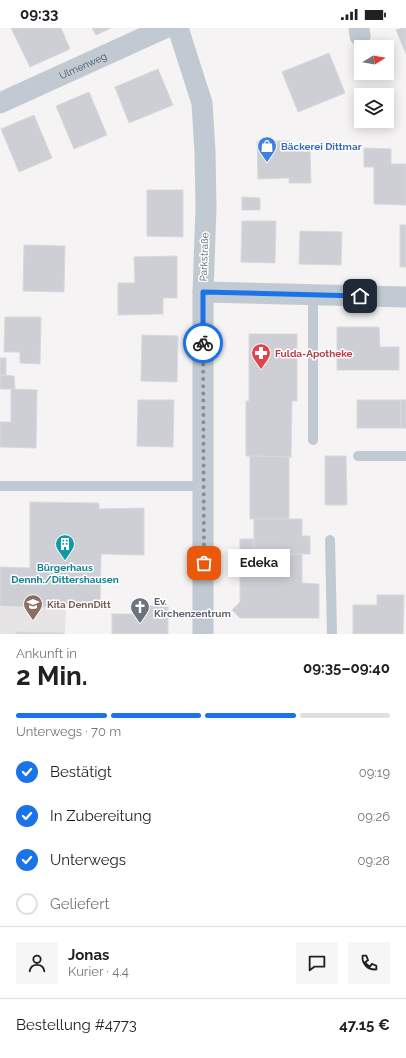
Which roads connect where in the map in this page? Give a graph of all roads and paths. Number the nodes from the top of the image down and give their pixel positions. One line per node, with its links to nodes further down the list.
1 (165, 28): 3 (street, Ulmenweg)
2 (178, 28): 4 (street, Parkstraße)
3 (0, 103)
4 (203, 292): 5 (street); 11 (street, Parkstraße)
5 (313, 295): 6 (street); 7 (lane)
6 (406, 297)
7 (313, 440)
8 (358, 456): 9 (lane)
9 (406, 456)
10 (0, 486): 11 (lane)
11 (203, 486): 13 (street, Parkstraße)
12 (330, 540): 14 (lane)
13 (204, 634)
14 (332, 634)

